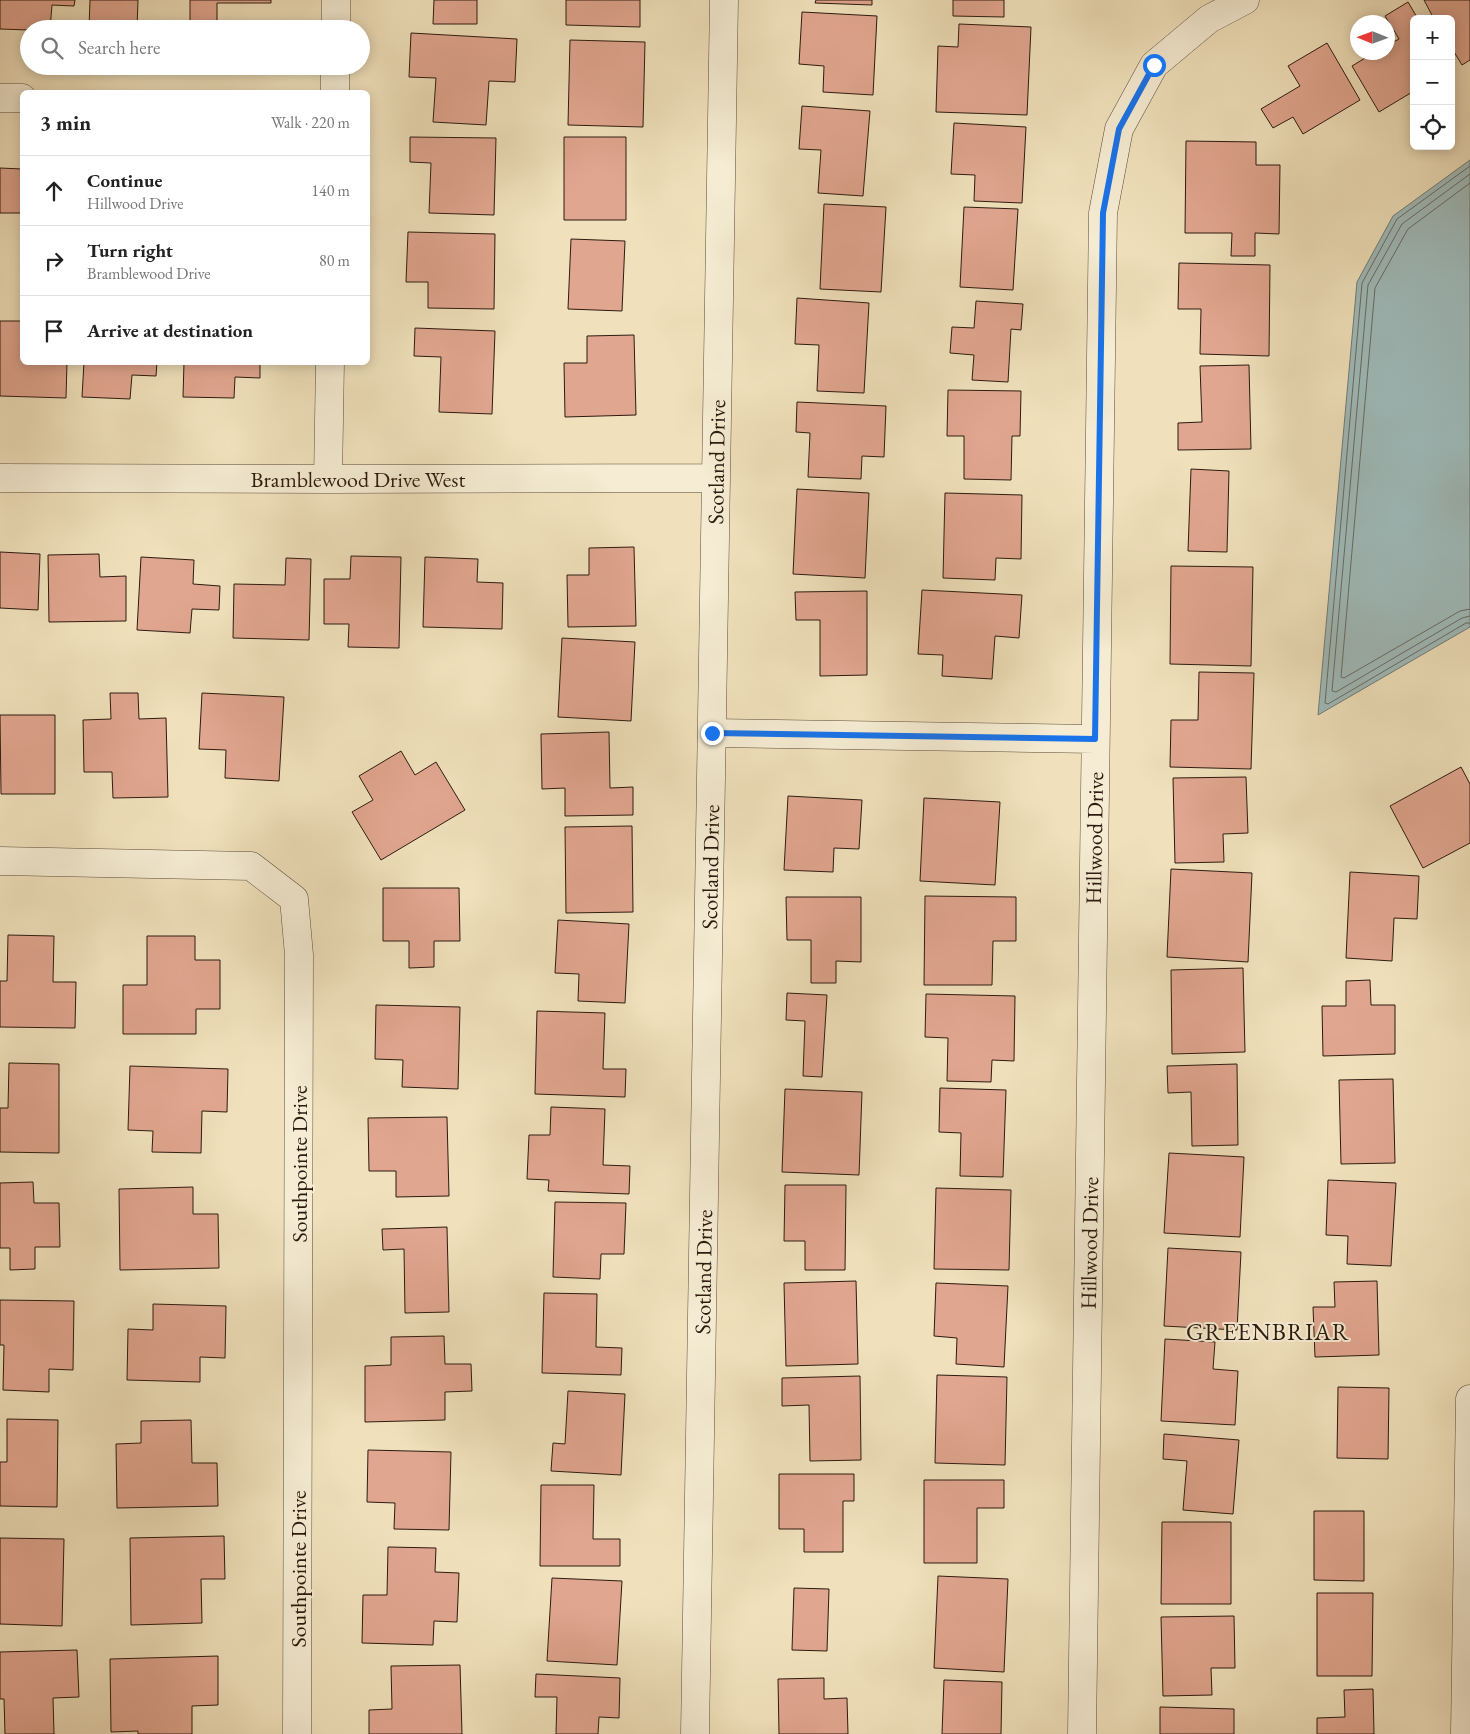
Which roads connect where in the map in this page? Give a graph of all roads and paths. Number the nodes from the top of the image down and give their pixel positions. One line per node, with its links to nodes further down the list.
1 (336, 0): 5 (street)
2 (724, 0): 12 (street, Scotland Drive)
3 (1244, 0): 4 (street, Hillwood Drive)
4 (1203, 10): 15 (street, Hillwood Drive)
5 (336, 20)
6 (335, 75): 7 (street)
7 (335, 90)
8 (0, 98): 9 (street)
9 (20, 98)
10 (330, 365): 13 (street)
11 (0, 478): 13 (street, Bramblewood Drive West)
12 (715, 478): 13 (street, Bramblewood Drive West); 14 (street, Scotland Drive)
13 (328, 479)
14 (712, 733): 15 (street); 19 (street, Scotland Drive)
15 (1095, 739): 20 (street, Hillwood Drive)
16 (0, 861): 18 (street, Southpointe Drive)
17 (1470, 1398): 21 (street)
18 (297, 1734)
19 (695, 1734)
20 (1082, 1734)
21 (1465, 1734)

